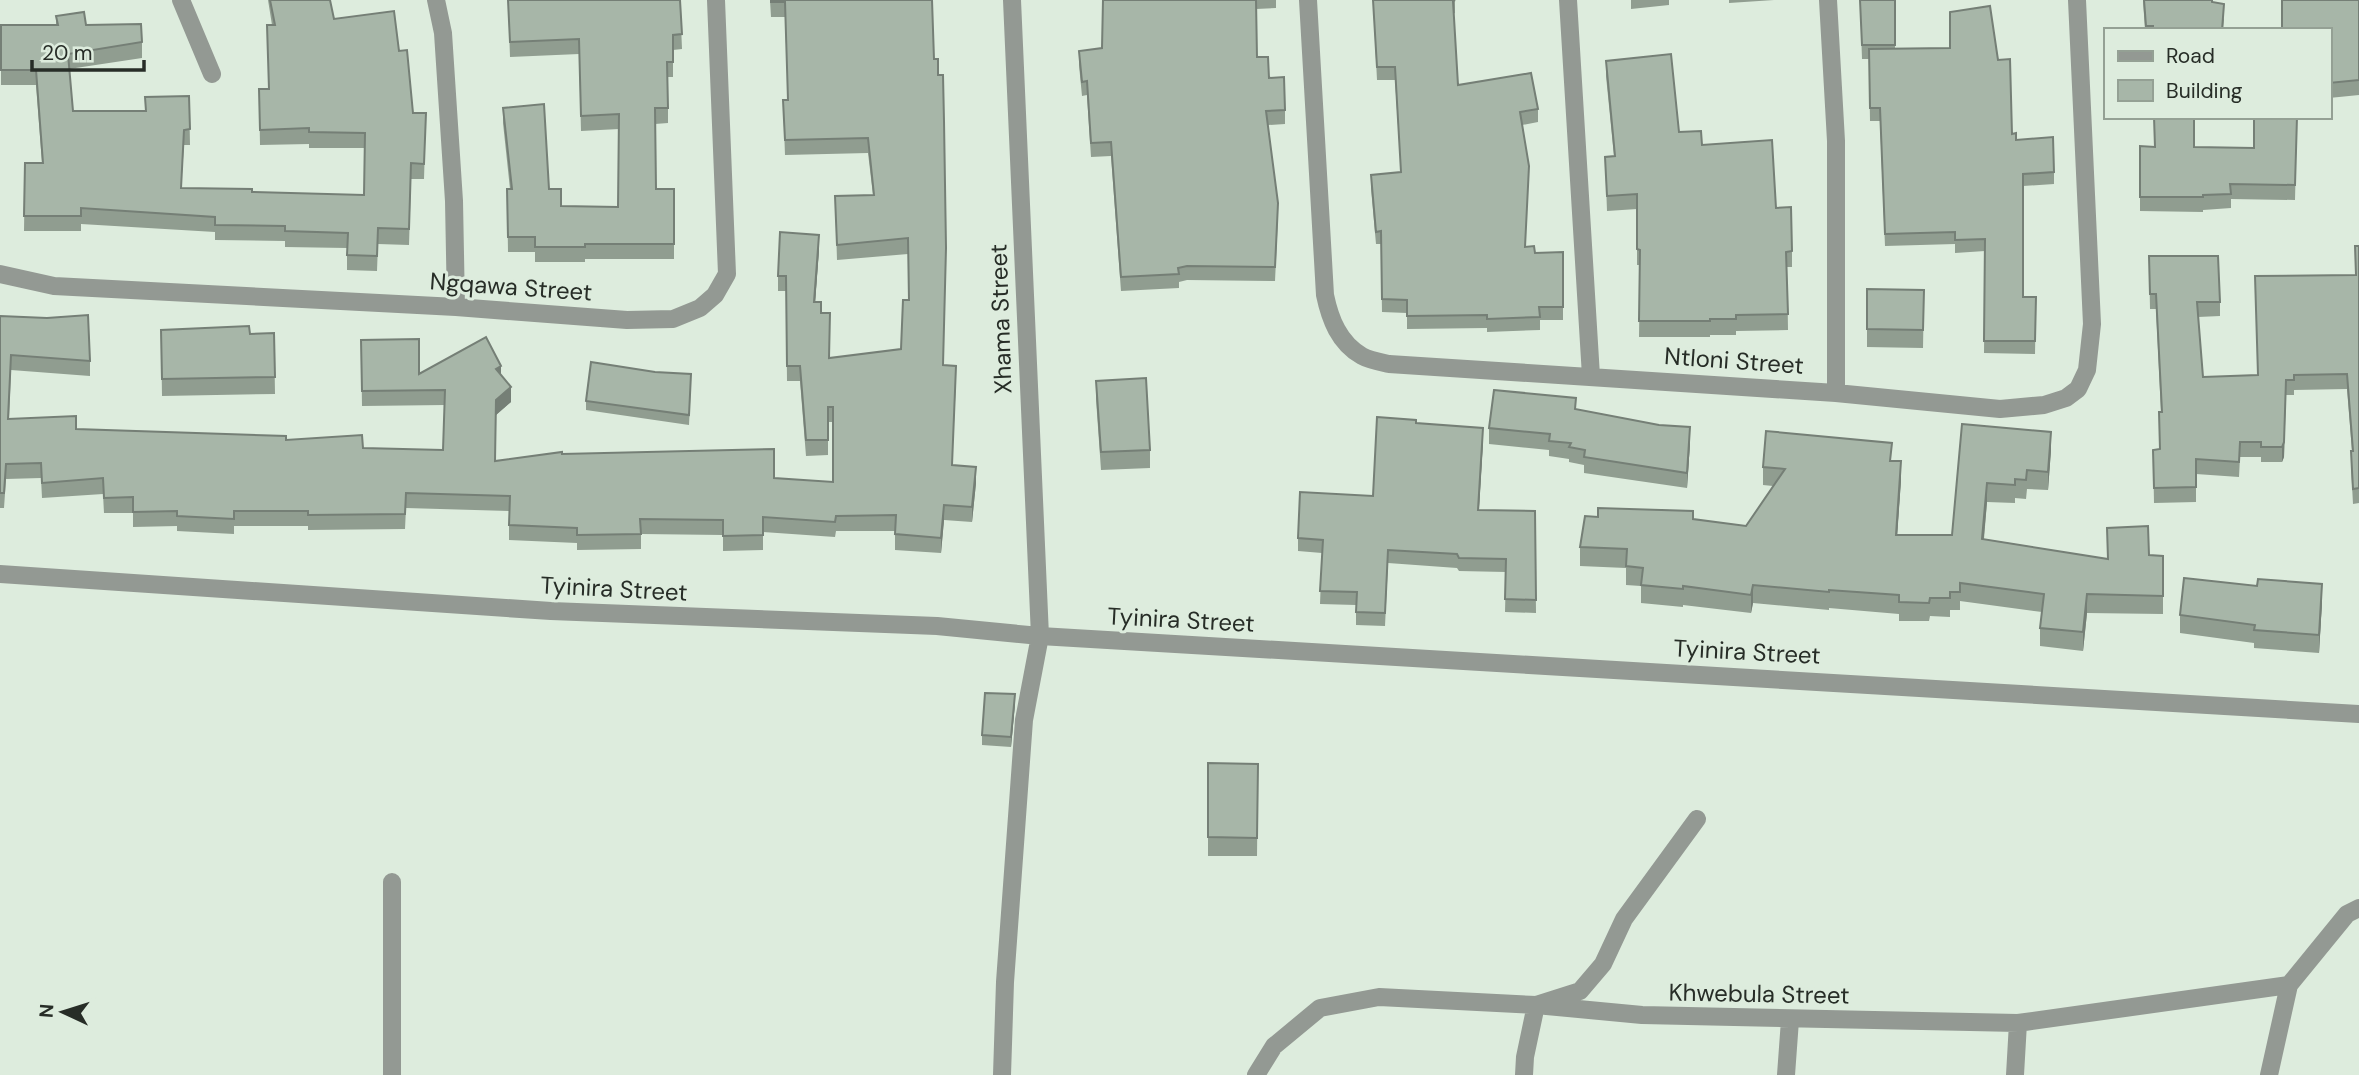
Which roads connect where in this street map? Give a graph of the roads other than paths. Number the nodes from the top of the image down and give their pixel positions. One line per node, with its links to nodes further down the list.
1 (181, 0): 9 (street)
2 (436, 0): 11 (street)
3 (716, 0): 11 (street, Ngqawa Street)
4 (1012, 0): 15 (street, Xhama Street)
5 (1308, 0): 12 (street, Ntloni Street)
6 (1568, 0): 12 (street)
7 (1828, 0): 13 (street)
8 (2077, 0): 13 (street, Ntloni Street)
9 (212, 74)
10 (0, 274): 11 (street, Ngqawa Street)
11 (456, 307)
12 (1591, 376): 13 (street, Ntloni Street)
13 (1836, 393)
14 (0, 574): 15 (street, Tyinira Street)
15 (1040, 636): 16 (street, Tyinira Street); 25 (street, Xhama Street)
16 (2359, 714)
17 (1697, 819): 21 (street)
18 (392, 882): 24 (street)
19 (2359, 908): 20 (street)
20 (2289, 985): 23 (street, Khwebula Street); 30 (street)
21 (1536, 1005): 22 (street, Khwebula Street); 26 (street, Khwebula Street); 27 (street)
22 (1790, 1020): 23 (street, Khwebula Street); 28 (street)
23 (2018, 1023): 29 (street)
24 (392, 1075)
25 (1002, 1075)
26 (1256, 1075)
27 (1524, 1075)
28 (1786, 1075)
29 (2015, 1075)
30 (2269, 1075)

